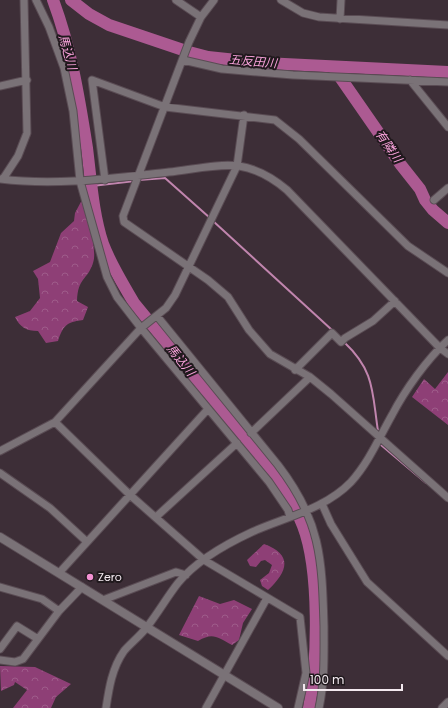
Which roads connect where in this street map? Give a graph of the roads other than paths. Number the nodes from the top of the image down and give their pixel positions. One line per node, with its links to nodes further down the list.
1 (24, 0): 11 (street)
2 (36, 0): 21 (street)
3 (176, 0): 7 (street)
4 (214, 0): 7 (street)
5 (281, 0): 8 (street)
6 (341, 0): 8 (street)
7 (200, 17): 10 (street)
8 (340, 19): 9 (street)
9 (448, 25)
10 (183, 60): 12 (street); 15 (street)
11 (27, 80): 14 (street); 20 (street)
12 (410, 80): 13 (street); 17 (street)
13 (448, 82)
14 (0, 86)
15 (165, 106): 16 (street); 19 (street); 22 (street)
16 (244, 115): 18 (street); 26 (street)
17 (448, 126)
18 (238, 166): 19 (street); 25 (street); 27 (street)
19 (138, 177): 22 (street); 25 (street)
20 (2, 179): 21 (street)
21 (82, 180): 22 (street); 29 (street)
22 (105, 180)
23 (448, 188): 24 (street)
24 (434, 200)
25 (189, 267): 28 (street); 33 (street)
26 (448, 273)
27 (395, 301): 31 (street); 33 (street)
28 (156, 316): 29 (street); 37 (street)
29 (141, 328): 35 (street); 36 (street)
30 (448, 340): 31 (street)
31 (440, 348): 32 (street); 38 (street)
32 (448, 354)
33 (295, 370): 34 (street)
34 (310, 377): 37 (street); 38 (street)
35 (208, 409): 39 (street); 42 (street)
36 (55, 422): 40 (street); 42 (street)
37 (251, 433): 45 (street)
38 (379, 438): 43 (street); 44 (street)
39 (237, 443): 46 (street); 47 (street)
40 (0, 451)
41 (0, 473): 49 (street)
42 (130, 495): 46 (street); 49 (street)
43 (448, 498)
44 (322, 504): 45 (street); 61 (street)
45 (306, 511): 47 (street); 69 (street)
46 (156, 517): 50 (street)
47 (290, 517): 50 (street)
48 (0, 537): 51 (street)
49 (86, 541): 51 (street)
50 (204, 560): 52 (street); 55 (street)
51 (59, 573): 54 (street)
52 (186, 575): 56 (street); 58 (street)
53 (0, 587): 57 (street)
54 (82, 587): 56 (street); 57 (street)
55 (268, 598): 63 (street); 68 (street)
56 (104, 600): 58 (street)
57 (59, 611): 59 (street)
58 (147, 627): 63 (street); 65 (street)
59 (38, 639): 60 (street); 62 (street)
60 (0, 649)
61 (448, 656)
62 (0, 660)
63 (225, 674): 66 (street); 67 (street)
64 (448, 702): 70 (street)
65 (106, 708)
66 (206, 708)
67 (278, 708)
68 (298, 708)
69 (319, 708)
70 (442, 708)

